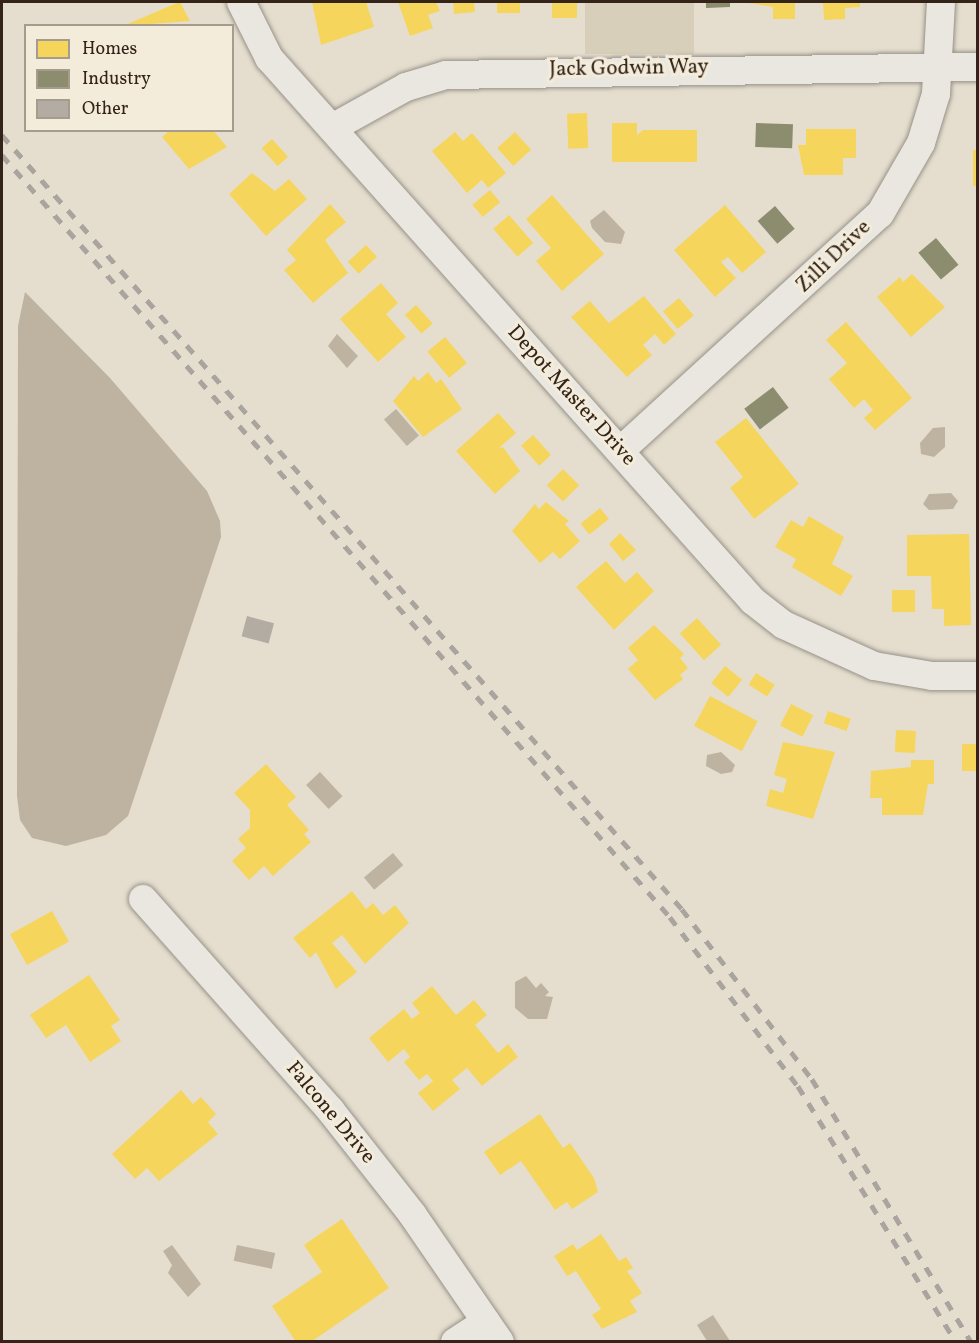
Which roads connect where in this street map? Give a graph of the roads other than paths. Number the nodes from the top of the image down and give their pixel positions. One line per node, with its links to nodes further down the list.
1 (241, 2): 5 (street, Depot Master Drive)
2 (941, 2): 3 (street, Zilli Drive)
3 (939, 65): 4 (street, Jack Godwin Way); 5 (street, Jack Godwin Way); 6 (street, Zilli Drive)
4 (978, 66)
5 (332, 128): 6 (street, Depot Master Drive)
6 (620, 451): 7 (street, Depot Master Drive)
7 (978, 676)
8 (143, 899): 9 (street, Falcone Drive)
9 (493, 1332): 10 (street)
10 (455, 1341)

